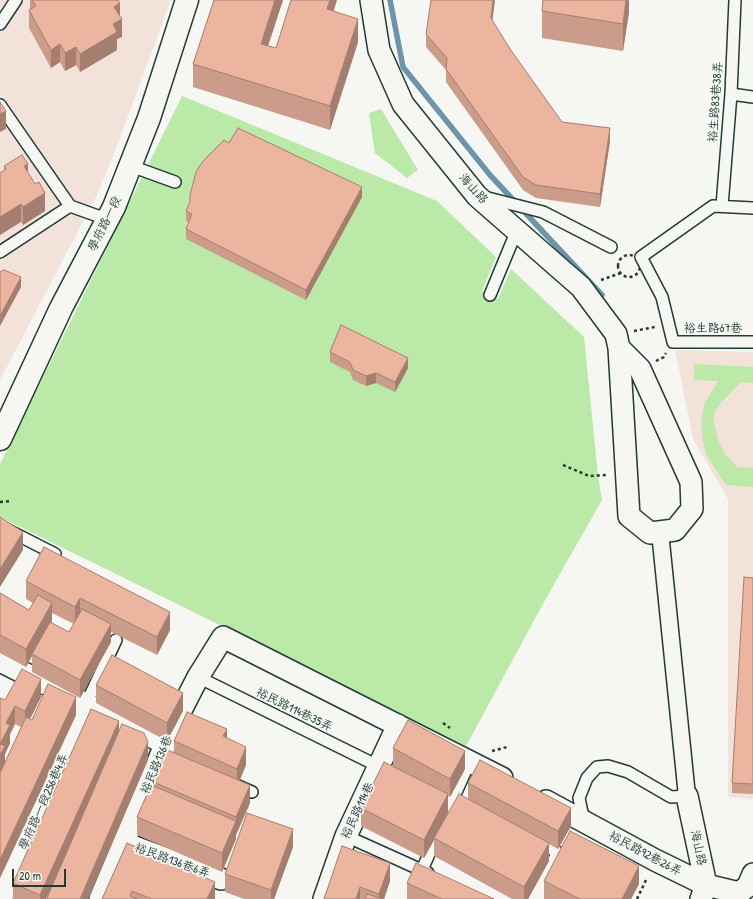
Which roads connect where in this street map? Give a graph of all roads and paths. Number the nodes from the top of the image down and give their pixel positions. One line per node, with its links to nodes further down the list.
1 (16, 0): 5 (lane)
2 (186, 0): 9 (street, 學府路一段)
3 (371, 0): 11 (street, 海山路)
4 (735, 0): 6 (lane, 裕生路83巷38弄)
5 (0, 24)
6 (731, 94): 7 (lane); 13 (lane, 裕生路83巷38弄)
7 (753, 97)
8 (0, 105): 12 (lane)
9 (130, 166): 10 (lane); 15 (street, 學府路一段)
10 (175, 182)
11 (477, 196): 16 (street, 海山路); 17 (lane)
12 (70, 206): 15 (lane); 18 (lane)
13 (718, 206): 14 (lane); 21 (lane)
14 (753, 208)
15 (109, 220): 24 (street, 學府路一段)
16 (517, 230): 19 (lane); 20 (street, 海山路)
17 (611, 247)
18 (0, 252)
19 (490, 295)
20 (617, 341): 21 (path); 23 (street, 海山路); 30 (street)
21 (673, 342): 22 (lane, 裕生路67巷); 23 (path)
22 (753, 342)
23 (640, 369): 30 (street)
24 (0, 438)
25 (563, 465): 26 (path)
26 (607, 475)
27 (12, 501): 28 (path)
28 (0, 502)
29 (0, 526): 31 (lane)
30 (660, 532): 44 (street)
31 (63, 558)
32 (223, 637): 35 (street, 裕民路136巷); 37 (street, 裕民路92巷26弄)
33 (116, 640): 36 (lane)
34 (0, 661): 36 (street)
35 (198, 677): 38 (street, 裕民路136巷); 40 (lane, 裕民路114巷35弄)
36 (86, 704): 38 (street); 57 (street, 學府路一段256巷4弄)
37 (398, 725): 39 (street, 裕民路92巷26弄); 40 (street, 裕民路114巷)
38 (165, 751): 50 (street, 裕民路136巷)
39 (470, 761): 45 (lane); 49 (street, 裕民路92巷26弄)
40 (385, 770): 47 (street, 裕民路114巷)
41 (223, 780): 43 (lane)
42 (425, 789): 45 (lane)
43 (252, 792)
44 (687, 796): 49 (lane); 56 (street, 海山路)
45 (451, 801): 46 (lane); 52 (lane)
46 (479, 815)
47 (346, 836): 52 (lane); 59 (street, 裕民路114巷)
48 (528, 838): 49 (lane)
49 (574, 838): 51 (street, 裕民路92巷26弄); 60 (street)
50 (124, 843): 55 (street, 裕民路136巷6弄); 58 (street, 裕民路136巷)
51 (655, 860): 56 (street, 裕民路92巷26弄); 61 (path)
52 (422, 870): 54 (lane)
53 (753, 874): 56 (street, 裕民路92巷26弄)
54 (440, 878)
55 (221, 879)
56 (703, 892)
57 (1, 899)
58 (100, 899)
59 (324, 899)
60 (536, 899)
61 (637, 899)

